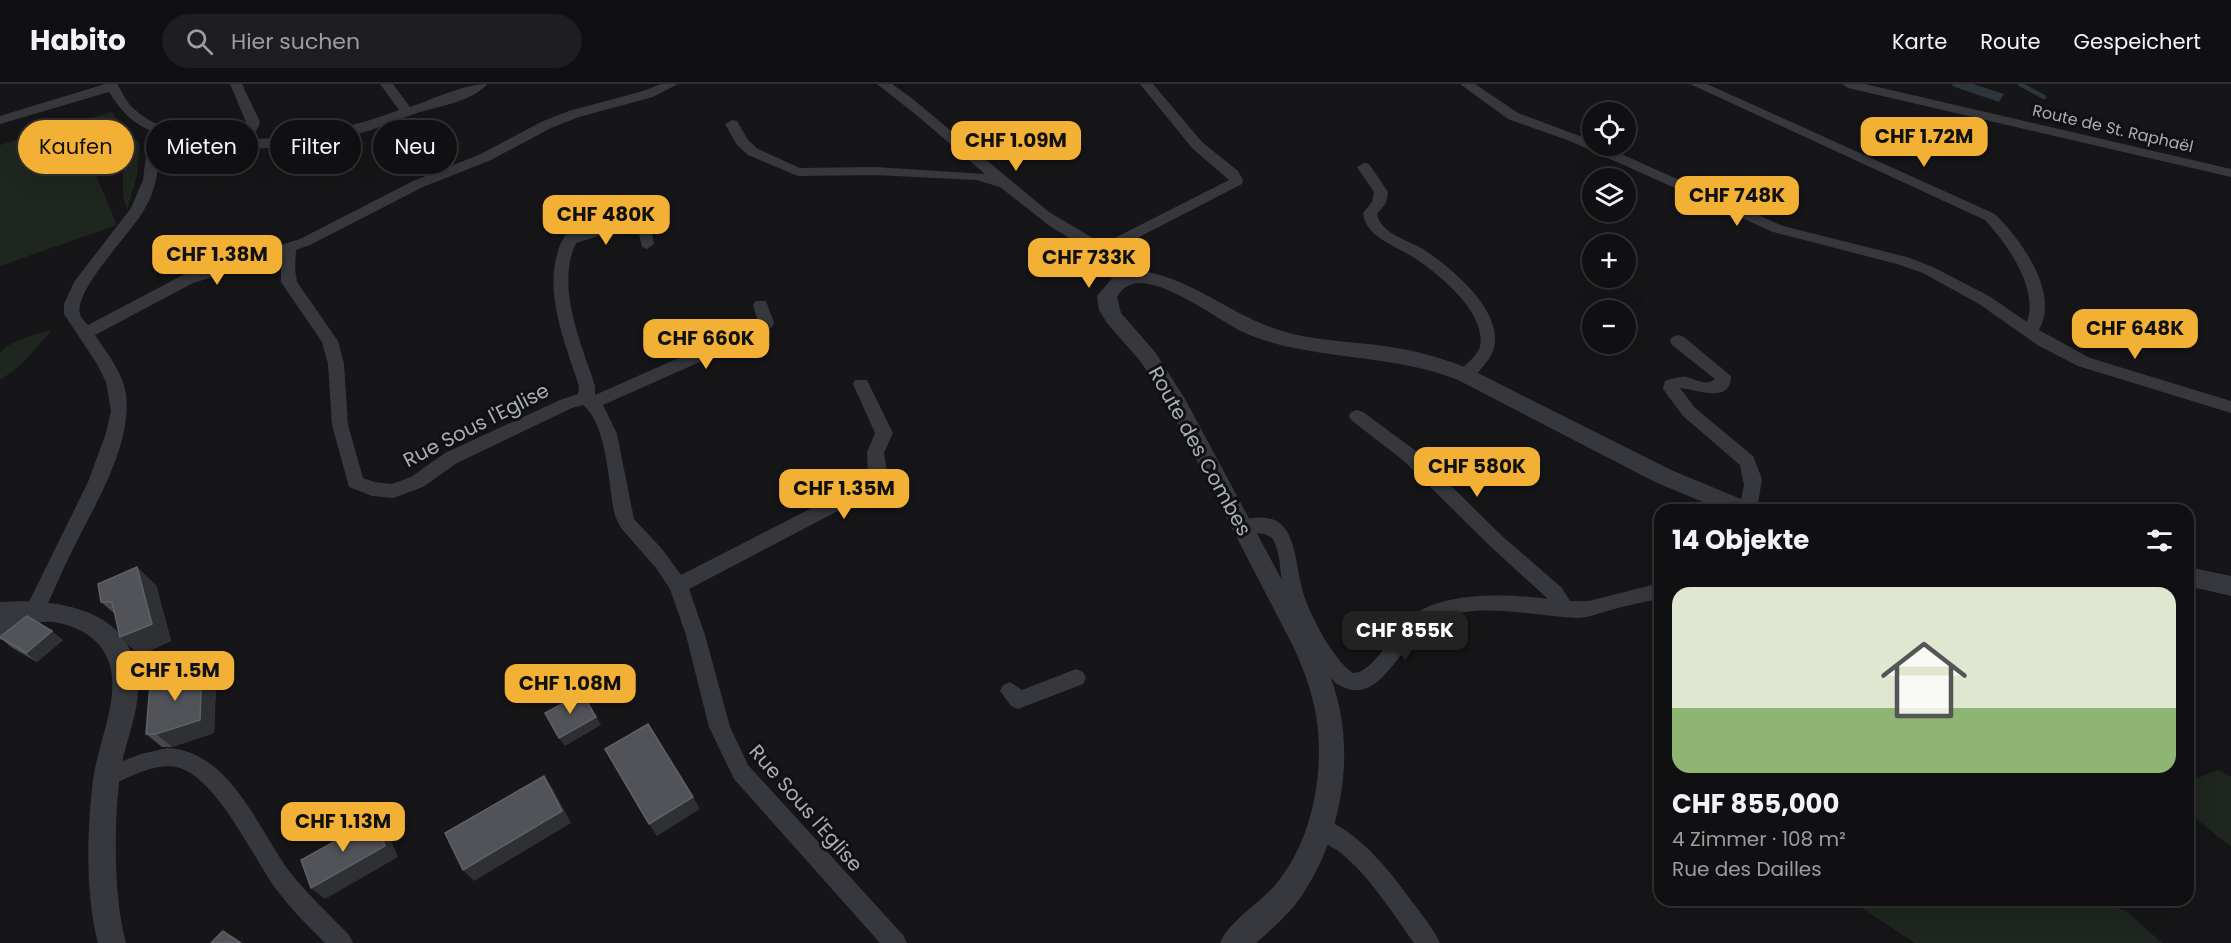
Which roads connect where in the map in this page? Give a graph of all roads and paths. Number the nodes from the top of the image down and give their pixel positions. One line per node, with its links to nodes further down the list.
1 (236, 84): 13 (street)
2 (386, 84): 11 (street)
3 (481, 84): 11 (street)
4 (672, 84): 24 (street)
5 (883, 84): 20 (street)
6 (1146, 84): 25 (street)
7 (1466, 84): 28 (street)
8 (1696, 84): 28 (street)
9 (1848, 84): 18 (street, Route de St. Raphaël)
10 (112, 85): 12 (street); 14 (street)
11 (407, 112): 16 (street)
12 (0, 120)
13 (252, 120)
14 (146, 124)
15 (732, 124): 20 (street)
16 (258, 142)
17 (1364, 167): 31 (street)
18 (2231, 173)
19 (151, 174): 29 (street)
20 (1003, 181): 25 (street)
21 (590, 212): 22 (street)
22 (570, 240): 23 (street); 33 (street)
23 (647, 244)
24 (289, 248): 29 (street); 33 (street, Rue Sous l'Eglise)
25 (1103, 250): 26 (street)
26 (1127, 278): 31 (street); 38 (street, Route des Combes)
27 (761, 305): 33 (street)
28 (2030, 332): 34 (street)
29 (86, 333): 45 (street)
30 (1678, 341): 37 (street)
31 (1465, 375): 36 (street)
32 (861, 384): 40 (street)
33 (590, 400): 40 (street, Rue Sous l'Eglise)
34 (2231, 407)
35 (1357, 416): 43 (street)
36 (1732, 504)
37 (1748, 504)
38 (1242, 527): 43 (street); 50 (street, Route des Combes)
39 (2194, 577): 41 (street)
40 (678, 586): 53 (street, Rue Sous l'Eglise)
41 (2231, 586)
42 (1654, 592): 43 (street)
43 (1564, 609)
44 (0, 612): 45 (street)
45 (33, 614): 46 (street); 49 (street)
46 (0, 630)
47 (1076, 678): 48 (street)
48 (1010, 692)
49 (106, 777): 51 (street); 52 (street)
50 (1320, 828): 54 (street, Route des Combes); 55 (street)
51 (112, 943)
52 (341, 943)
53 (895, 943)
54 (1234, 943)
55 (1428, 943)

